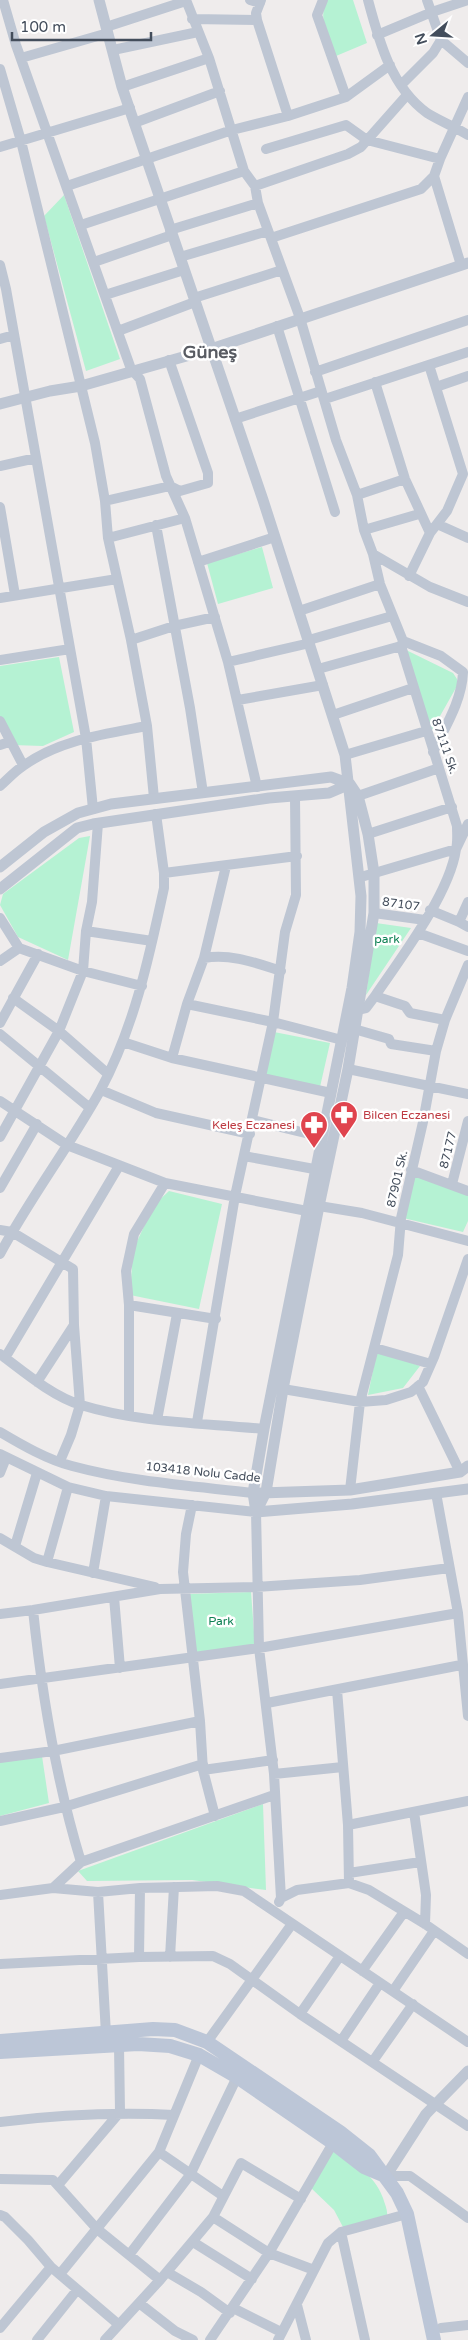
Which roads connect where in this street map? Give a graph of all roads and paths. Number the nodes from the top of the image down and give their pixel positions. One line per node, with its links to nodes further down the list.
1 (3, 0): 9 (street)
2 (99, 0): 12 (street)
3 (323, 0): 26 (street)
4 (368, 0): 14 (street)
5 (427, 0): 10 (street)
6 (468, 0): 10 (street)
7 (257, 1): 11 (street)
8 (189, 6): 11 (street); 12 (street); 13 (street)
9 (4, 11): 17 (street)
10 (432, 12): 14 (street); 15 (street)
11 (257, 20): 29 (street)
12 (107, 30): 16 (street); 17 (street)
13 (198, 32): 16 (street); 18 (street)
14 (377, 35): 20 (street)
15 (441, 40): 19 (street); 22 (street)
16 (113, 50): 23 (street)
17 (21, 58): 33 (street)
18 (209, 58): 23 (street); 24 (street)
19 (468, 63)
20 (390, 65): 22 (street); 26 (street)
21 (0, 69): 36 (street)
22 (401, 85): 25 (street)
23 (122, 87): 28 (street)
24 (220, 91): 30 (street); 32 (street)
25 (406, 95): 31 (street); 35 (street)
26 (346, 97): 29 (street)
27 (468, 97): 31 (street)
28 (130, 108): 30 (street); 33 (street)
29 (288, 116): 32 (street)
30 (134, 123): 39 (street)
31 (455, 127): 34 (street); 40 (street)
32 (232, 130): 39 (street); 41 (street)
33 (49, 134): 36 (street); 43 (street)
34 (468, 134)
35 (368, 140): 38 (street); 40 (street); 44 (street)
36 (21, 141): 37 (street); 72 (street)
37 (0, 147)
38 (266, 149)
39 (146, 158): 43 (street); 45 (street)
40 (440, 159): 42 (street)
41 (244, 171): 44 (street); 45 (street)
42 (434, 176): 49 (street); 52 (street)
43 (67, 186): 47 (street)
44 (255, 186): 46 (street, 87111 Sk.)
45 (160, 199): 47 (street); 48 (street)
46 (258, 203): 48 (street); 49 (street, 87111 Sk.)
47 (81, 225): 51 (street)
48 (171, 232): 50 (street); 51 (street)
49 (269, 235): 50 (street); 55 (street, 87111 Sk.)
50 (180, 257): 54 (street)
51 (94, 262): 56 (street)
52 (464, 264): 58 (street)
53 (0, 265): 62 (street)
54 (184, 270): 56 (street); 57 (street)
55 (282, 270): 57 (street); 58 (street, 87111 Sk.)
56 (105, 295): 61 (street)
57 (195, 300): 61 (street); 64 (street)
58 (300, 318): 60 (street); 69 (street, 87111 Sk.)
59 (468, 320): 69 (street)
60 (277, 326): 64 (street); 76 (street)
61 (118, 331): 68 (street)
62 (14, 335): 63 (street); 75 (street)
63 (0, 339)
64 (211, 348): 66 (street); 78 (street)
65 (468, 352): 67 (street)
66 (169, 360): 68 (street); 83 (street)
67 (429, 365): 71 (street); 73 (street)
68 (131, 369): 72 (street); 83 (street)
69 (315, 372): 74 (street, 87111 Sk.)
70 (468, 376): 73 (street)
71 (375, 382): 74 (street); 82 (street)
72 (80, 386): 75 (street); 85 (street)
73 (436, 387): 81 (street)
74 (323, 395): 76 (street); 84 (street, 87111 Sk.)
75 (25, 398): 77 (street); 79 (street)
76 (299, 399): 78 (street); 87 (street)
77 (0, 404)
78 (235, 418): 94 (street)
79 (36, 458): 80 (street); 102 (street)
80 (0, 466)
81 (466, 475): 90 (street)
82 (405, 479): 84 (street); 88 (street)
83 (170, 486): 85 (street); 89 (street)
84 (356, 495): 92 (street, 87111 Sk.)
85 (105, 501): 95 (street)
86 (0, 507): 103 (street)
87 (335, 512)
88 (420, 514): 92 (street); 93 (street)
89 (185, 518): 91 (street); 98 (street)
90 (437, 524): 93 (street); 96 (street)
91 (156, 525): 95 (street); 109 (street)
92 (364, 530): 97 (street, 87111 Sk.)
93 (430, 533): 99 (street)
94 (275, 537): 98 (street); 106 (street)
95 (108, 538): 100 (street)
96 (468, 538)
97 (373, 554): 99 (street); 101 (street, 87111 Sk.)
98 (198, 562): 108 (street)
99 (409, 576): 105 (street)
100 (117, 579): 102 (street); 110 (street)
101 (380, 584): 106 (street); 107 (street, 87111 Sk.)
102 (60, 588): 103 (street); 113 (street)
103 (15, 595): 104 (street)
104 (0, 598)
105 (468, 602)
106 (299, 611): 111 (street)
107 (392, 616): 111 (street); 112 (street, 87111 Sk.)
108 (215, 617): 109 (street); 115 (street)
109 (174, 626): 110 (street); 134 (street)
110 (132, 640): 123 (street)
111 (309, 642): 115 (street); 116 (street)
112 (402, 643): 116 (street); 117 (street); 119 (street, 87111 Sk.)
113 (70, 648): 114 (street); 125 (street)
114 (0, 660)
115 (228, 662): 120 (street)
116 (318, 669): 118 (street)
117 (466, 671): 127 (street)
118 (323, 685): 120 (street); 121 (street)
119 (413, 688): 121 (street); 124 (street, 87111 Sk.)
120 (238, 700): 133 (street)
121 (333, 715): 128 (street)
122 (0, 721): 126 (street)
123 (147, 726): 125 (street); 137 (street)
124 (426, 732): 127 (street, 87111 Sk.); 128 (street)
125 (86, 738): 129 (street); 139 (street)
126 (5, 743): 129 (street)
127 (433, 752): 130 (street, 87111 Sk.)
128 (345, 755): 131 (street)
129 (24, 765): 132 (street)
130 (439, 768): 135 (street); 138 (street, 87111 Sk.)
131 (350, 784): 133 (street); 135 (street); 136 (street); 150 (street)
132 (0, 786)
133 (257, 787): 134 (street)
134 (203, 793): 137 (street)
135 (358, 796): 143 (street)
136 (295, 797): 140 (street); 145 (street)
137 (154, 798): 139 (street)
138 (452, 807): 143 (street); 144 (street, 87111 Sk.)
139 (93, 809): 146 (street)
140 (156, 814): 141 (street); 148 (street)
141 (98, 823): 151 (street); 158 (street)
142 (468, 824): 144 (street)
143 (368, 834): 149 (street)
144 (456, 849): 149 (street); 153 (street, 87111 Sk.)
145 (297, 856): 147 (street); 168 (street)
146 (1, 863)
147 (226, 866): 148 (street); 164 (street)
148 (164, 873): 160 (street)
149 (374, 873): 150 (street); 154 (street)
150 (361, 877): 180 (street)
151 (0, 889)
152 (468, 902): 157 (street)
153 (430, 910): 156 (street, 87111 Sk.); 157 (street)
154 (374, 913): 156 (street, 87107); 173 (street)
155 (0, 918): 161 (street)
156 (425, 920): 159 (street, 87111 Sk.)
157 (463, 924)
158 (86, 930): 160 (street); 167 (street)
159 (418, 933): 162 (street); 170 (street, 87111 Sk.)
160 (152, 941): 169 (street)
161 (19, 948): 163 (street); 165 (street)
162 (468, 951)
163 (38, 954): 167 (street); 171 (street)
164 (204, 958): 168 (street); 172 (street)
165 (0, 961)
166 (468, 964): 174 (street, 87901 Sk.)
167 (83, 971): 169 (street); 178 (street)
168 (281, 971): 175 (street)
169 (142, 986): 181 (street)
170 (376, 996): 173 (street, 87111 Sk.); 174 (street)
171 (13, 998): 176 (street); 178 (street)
172 (187, 1004): 175 (street); 183 (street)
173 (357, 1010): 177 (street)
174 (445, 1020): 182 (street, 87901 Sk.)
175 (273, 1022): 180 (street); 187 (street)
176 (0, 1023)
177 (354, 1029): 182 (street); 185 (street)
178 (59, 1031): 184 (street); 186 (street)
179 (0, 1034): 184 (street)
180 (342, 1040): 190 (street)
181 (123, 1042): 183 (street); 186 (street)
182 (436, 1051): 188 (street, 87901 Sk.)
183 (172, 1058): 187 (street)
184 (40, 1068): 193 (street); 194 (street)
185 (348, 1069): 188 (street); 211 (street)
186 (108, 1074): 189 (street)
187 (261, 1078): 190 (street); 195 (street)
188 (430, 1086): 191 (street); 205 (street, 87901 Sk.)
189 (100, 1090): 193 (street); 198 (street)
190 (331, 1093): 199 (street)
191 (468, 1094)
192 (0, 1101): 194 (street)
193 (90, 1108): 201 (street)
194 (17, 1111): 197 (street); 200 (street)
195 (252, 1120): 198 (street); 199 (street)
196 (468, 1121): 207 (street, 87177)
197 (36, 1124): 201 (street); 208 (street)
198 (250, 1134): 202 (street)
199 (322, 1136): 204 (street)
200 (0, 1137)
201 (67, 1145): 203 (street); 215 (street)
202 (244, 1156): 204 (street); 210 (street)
203 (119, 1166): 206 (street); 219 (street)
204 (314, 1169): 212 (street)
205 (411, 1170): 207 (street); 213 (street, 87901 Sk.)
206 (165, 1182): 210 (street); 220 (street)
207 (452, 1184): 209 (street)
208 (0, 1188)
209 (468, 1191)
210 (235, 1196): 212 (street); 222 (street)
211 (319, 1206): 213 (street); 229 (street)
212 (306, 1211): 235 (street)
213 (400, 1225): 216 (street); 224 (street, 87901 Sk.)
214 (0, 1230): 215 (street)
215 (12, 1232): 217 (street); 219 (street)
216 (468, 1241)
217 (0, 1254)
218 (468, 1259): 226 (street)
219 (64, 1262): 223 (street); 225 (street)
220 (129, 1305): 221 (street); 232 (street)
221 (177, 1314): 222 (street); 233 (street)
222 (216, 1318): 234 (street)
223 (74, 1325): 227 (street); 231 (street)
224 (376, 1348): 226 (street); 230 (street, 87901 Sk.)
225 (3, 1356): 227 (street)
226 (431, 1364): 228 (street)
227 (37, 1382): 231 (street)
228 (418, 1386): 230 (street); 239 (street)
229 (283, 1389): 230 (street); 245 (street)
230 (360, 1402): 244 (street, 87901 Sk.)
231 (80, 1405): 232 (street); 238 (street)
232 (129, 1415): 233 (street)
233 (157, 1420): 234 (street)
234 (197, 1422): 235 (street)
235 (264, 1429): 246 (street)
236 (0, 1432): 238 (street, 103418 Nolu Cadde)
237 (3, 1456): 240 (street); 241 (street)
238 (60, 1461): 246 (street, 103418 Nolu Cadde)
239 (464, 1469): 244 (street, 103418 Nolu Cadde)
240 (0, 1473)
241 (37, 1473): 242 (street); 252 (street)
242 (68, 1487): 248 (street); 253 (street)
243 (468, 1489): 247 (street)
244 (350, 1490): 245 (street, 103418 Nolu Cadde)
245 (266, 1492): 246 (street, 103418 Nolu Cadde); 250 (street)
246 (253, 1493): 250 (street)
247 (436, 1494): 250 (street); 254 (street)
248 (106, 1496): 249 (street); 255 (street)
249 (192, 1505): 250 (street); 257 (street)
250 (256, 1512): 256 (street)
251 (0, 1538): 252 (street)
252 (14, 1546): 253 (street)
253 (47, 1562): 255 (street)
254 (449, 1568): 256 (street); 261 (street)
255 (93, 1573): 258 (street)
256 (256, 1586): 257 (street); 263 (street)
257 (185, 1587): 258 (street); 264 (street)
258 (160, 1589): 259 (street)
259 (114, 1597): 260 (street); 266 (street)
260 (33, 1610): 262 (street); 267 (street)
261 (458, 1613): 263 (street); 265 (street)
262 (0, 1614)
263 (259, 1648): 264 (street); 270 (street)
264 (194, 1658): 266 (street); 272 (street)
265 (461, 1665): 269 (street); 271 (street)
266 (120, 1668): 267 (street)
267 (40, 1678): 268 (street); 273 (street)
268 (0, 1684)
269 (337, 1690): 270 (street); 277 (street)
270 (267, 1703): 275 (street)
271 (468, 1716)
272 (200, 1721): 273 (street); 276 (street)
273 (53, 1751): 274 (street); 281 (street)
274 (0, 1758)
275 (273, 1760): 276 (street); 278 (street)
276 (203, 1767): 281 (street); 283 (street)
277 (343, 1767): 278 (street); 285 (street)
278 (274, 1774): 279 (street)
279 (274, 1795): 283 (street); 294 (street)
280 (468, 1801): 282 (street)
281 (64, 1807): 284 (street); 286 (street)
282 (414, 1812): 285 (street); 287 (street)
283 (214, 1816): 286 (street)
284 (0, 1821)
285 (348, 1825): 288 (street)
286 (81, 1862): 290 (street)
287 (420, 1862): 288 (street); 298 (street)
288 (349, 1878): 294 (street); 296 (street)
289 (174, 1887): 291 (street); 295 (street); 303 (street)
290 (53, 1888): 292 (street); 293 (street)
291 (140, 1888): 292 (street); 302 (street)
292 (98, 1892): 304 (street)
293 (0, 1895)
294 (281, 1898): 295 (street)
295 (274, 1911): 297 (street)
296 (404, 1912): 298 (street); 306 (street)
297 (292, 1924): 301 (street); 307 (street)
298 (426, 1924): 299 (street)
299 (434, 1931): 300 (street); 309 (street)
300 (468, 1954)
301 (340, 1956): 306 (street); 311 (street)
302 (138, 1957): 303 (street); 304 (street)
303 (170, 1957): 307 (street)
304 (102, 1959): 305 (street); 312 (street)
305 (0, 1964)
306 (362, 1970): 308 (street)
307 (252, 1980): 311 (street); 315 (street)
308 (380, 1983): 309 (street); 314 (street)
309 (393, 1991): 310 (street)
310 (413, 2004): 316 (street); 320 (street)
311 (300, 2014): 314 (street)
312 (106, 2034): 313 (main road); 315 (main road)
313 (0, 2041)
314 (341, 2041): 320 (street)
315 (207, 2042): 331 (main road)
316 (468, 2042)
317 (119, 2046): 318 (main road); 319 (main road); 324 (street)
318 (0, 2052)
319 (199, 2055): 322 (main road); 325 (street)
320 (373, 2061): 323 (street)
321 (468, 2071): 323 (street)
322 (237, 2077): 328 (main road); 330 (street)
323 (435, 2104): 327 (street); 331 (street)
324 (120, 2112): 325 (street); 326 (street); 333 (street)
325 (174, 2115): 329 (street)
326 (0, 2122)
327 (468, 2126)
328 (334, 2143): 331 (main road); 335 (street)
329 (159, 2152): 330 (street); 340 (street)
330 (190, 2175): 334 (street); 345 (street)
331 (386, 2176): 336 (main road); 339 (street)
332 (0, 2179): 333 (street)
333 (58, 2185): 340 (street)
334 (223, 2196): 335 (street); 338 (street)
335 (301, 2200): 344 (street)
336 (407, 2214): 341 (street); 342 (main road)
337 (0, 2215): 346 (street)
338 (212, 2217): 343 (street); 344 (street)
339 (468, 2218)
340 (97, 2230): 345 (street); 348 (street)
341 (341, 2232): 347 (street); 366 (street)
342 (414, 2241): 358 (main road); 367 (main road)
343 (193, 2242): 349 (street); 350 (street)
344 (268, 2253): 347 (street); 350 (street)
345 (128, 2255): 349 (street)
346 (51, 2267): 348 (street); 357 (street)
347 (314, 2270): 353 (street)
348 (60, 2274): 351 (street)
349 (164, 2276): 352 (street); 354 (street)
350 (252, 2279): 354 (street)
351 (77, 2290): 355 (street); 361 (street)
352 (139, 2303): 355 (street); 363 (street)
353 (297, 2305): 360 (street); 365 (street)
354 (231, 2310): 360 (street); 364 (street)
355 (118, 2324): 359 (street)
356 (468, 2325): 358 (street)
357 (0, 2328)
358 (442, 2334)
359 (108, 2336): 362 (street)
360 (279, 2336)
361 (37, 2340)
362 (119, 2340)
363 (193, 2340)
364 (210, 2340)
365 (306, 2340)
366 (365, 2340)
367 (434, 2340)

